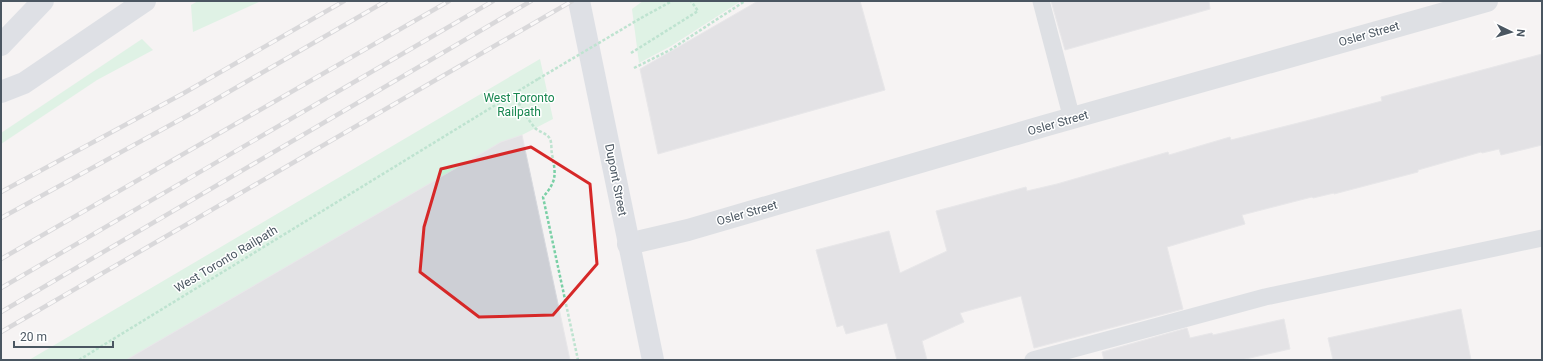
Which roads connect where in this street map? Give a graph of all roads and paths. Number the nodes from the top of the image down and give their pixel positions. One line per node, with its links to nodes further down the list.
1 (43, 1): 9 (main road)
2 (145, 1): 12 (main road)
3 (579, 1): 16 (main road, Dupont Street)
4 (672, 1): 13 (path, West Toronto Railpath, bridge)
5 (691, 1): 10 (path)
6 (745, 1): 11 (path)
7 (1041, 1): 14 (lane)
8 (1487, 1): 14 (street, Osler Street)
9 (1, 45)
10 (631, 53)
11 (634, 68)
12 (1, 92)
13 (514, 94): 17 (path, West Toronto Railpath); 18 (path)
14 (1072, 119): 16 (street, Osler Street)
15 (1542, 238): 20 (lane)
16 (628, 244): 19 (main road, Dupont Street)
17 (79, 360)
18 (578, 360)
19 (652, 360)
20 (1033, 360)

